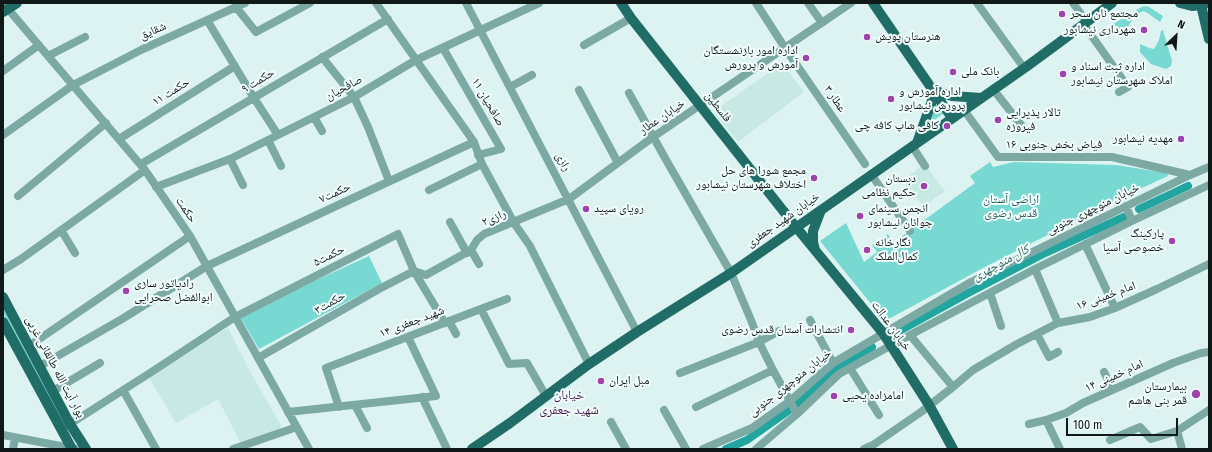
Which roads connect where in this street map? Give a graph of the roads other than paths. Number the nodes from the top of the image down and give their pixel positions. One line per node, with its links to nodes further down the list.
1 (245, 3): 18 (street, شقایق)
2 (310, 3): 18 (street)
3 (376, 3): 20 (street)
4 (466, 3): 24 (street, رازی)
5 (539, 3): 24 (street, صافحیان)
6 (621, 3): 19 (main road, فلسطین)
7 (756, 3): 30 (street, عطار ۳)
8 (808, 3): 22 (street)
9 (851, 3): 22 (street, خیابان عطار)
10 (873, 3): 42 (main road)
11 (977, 3): 35 (street)
12 (1073, 3): 23 (street)
13 (1121, 3): 16 (main road, خیابان شهید جعفری)
14 (1180, 3): 15 (main road)
15 (1205, 4): 26 (main road)
16 (1109, 6): 23 (main road, خیابان شهید جعفری)
17 (8, 7): 28 (street, حکمت)
18 (236, 8): 21 (street, شقایق)
19 (631, 18): 27 (street); 48 (main road, فلسطین)
20 (388, 19): 32 (street, حکمت ۹); 33 (street)
21 (207, 20): 34 (street); 38 (street, شقایق)
22 (822, 23): 30 (street, خیابان عطار)
23 (1085, 24): 35 (main road, خیابان شهید جعفری); 43 (street)
24 (480, 30): 29 (street, صافحیان); 39 (street, رازی)
25 (86, 37): 31 (street)
26 (1209, 39)
27 (584, 44)
28 (39, 45): 31 (street, حکمت); 36 (street)
29 (443, 48): 33 (street, صافحیان); 62 (street, صافحیان ۱۱)
30 (785, 48): 48 (street, خیابان عطار); 66 (street, عطار ۳)
31 (48, 56): 38 (street, حکمت)
32 (322, 57): 45 (street, حکمت ۹); 46 (street)
33 (416, 60): 46 (street, صافحیان); 60 (street)
34 (235, 66): 45 (street); 58 (street, حکمت ۱۱)
35 (1024, 68): 40 (main road, خیابان شهید جعفری)
36 (3, 71)
37 (532, 75): 39 (street)
38 (73, 85): 52 (street, حکمت); 55 (street, شقایق)
39 (510, 87): 79 (street, رازی)
40 (993, 89): 47 (main road, خیابان شهید جعفری); 53 (street)
41 (579, 90): 64 (street)
42 (933, 90): 47 (main road); 51 (main road); 61 (main road)
43 (1119, 92)
44 (629, 93): 57 (street)
45 (254, 98): 56 (street); 69 (street, حکمت ۹)
46 (354, 98): 50 (street, صافحیان); 73 (street)
47 (981, 98): 49 (main road, خیابان شهید جعفری)
48 (700, 106): 57 (street, خیابان عطار); 85 (main road, فلسطین)
49 (964, 110): 51 (main road, خیابان شهید جعفری); 72 (street, فیاض بخش جنوبی ۱۶)
50 (314, 117): 54 (street); 56 (street, صافحیان)
51 (952, 118): 61 (main road, خیابان شهید جعفری)
52 (106, 124): 58 (street, حکمت); 78 (street)
53 (1022, 126)
54 (322, 131)
55 (3, 135)
56 (278, 135): 59 (street, صافحیان)
57 (653, 137): 64 (street, خیابان عطار); 99 (street)
58 (119, 139): 69 (street, حکمت)
59 (268, 140): 63 (street, صافحیان); 67 (street)
60 (474, 142): 62 (street); 73 (street, حکمت۷)
61 (914, 145): 68 (street); 71 (main road, خیابان شهید جعفری)
62 (478, 155): 65 (street)
63 (230, 159): 74 (street); 76 (street, صافحیان)
64 (618, 163): 79 (street, خیابان عطار)
65 (482, 164): 77 (street); 84 (street)
66 (865, 164)
67 (281, 166)
68 (925, 166)
69 (143, 167): 76 (street, حکمت); 86 (street, حکمت ۹)
70 (1209, 167): 72 (street, خیابان منوچهری جنوبی)
71 (871, 174): 81 (main road, خیابان شهید جعفری); 87 (street)
72 (1190, 175): 80 (street, خیابان منوچهری جنوبی)
73 (389, 181): 95 (street, حکمت۷)
74 (243, 185)
75 (1209, 185): 82 (street, خیابان منوچهری جنوبی)
76 (156, 186): 88 (street, حکمت)
77 (429, 190)
78 (18, 196)
79 (569, 200): 84 (street, رازی۲); 112 (street, رازی)
80 (1126, 206): 82 (street); 113 (street, خیابان منوچهری جنوبی)
81 (821, 209): 85 (main road, خیابان شهید جعفری); 91 (main road)
82 (1132, 221): 89 (street, خیابان منوچهری جنوبی)
83 (450, 222): 90 (street)
84 (514, 223): 90 (street, رازی۲); 126 (street)
85 (796, 227): 91 (main road, خیابان عدالت); 99 (main road, خیابان شهید جعفری)
86 (61, 230): 92 (street); 97 (street, حکمت ۹)
87 (910, 231)
88 (190, 236): 95 (street, حکمت); 119 (street)
89 (1085, 244): 96 (street, خیابان منوچهری جنوبی); 103 (street)
90 (469, 251): 93 (street); 98 (street, رازی۲)
91 (816, 252): 113 (main road, خیابان عدالت)
92 (75, 253)
93 (479, 264)
94 (1209, 264): 103 (street, امام خمینی ۱۶)
95 (207, 266): 105 (street, حکمت); 127 (street, حکمت۷)
96 (1035, 269): 100 (street, خیابان منوچهری جنوبی); 109 (street)
97 (3, 270)
98 (414, 271): 105 (street, حکمت۵); 108 (street); 123 (street, حکمت۳)
99 (731, 273): 112 (main road, خیابان شهید جعفری); 118 (street)
100 (990, 293): 110 (street); 116 (street, خیابان منوچهری جنوبی)
101 (3, 297): 119 (main road, بوار آیت الله طالقانی غربی)
102 (507, 299): 104 (street, شهید جعفری ۱۴)
103 (1115, 308): 109 (street, امام خمینی ۱۶)
104 (481, 309): 108 (street, شهید جعفری ۱۴); 136 (street)
105 (235, 317): 123 (street, حکمت); 133 (street)
106 (810, 320): 124 (street)
107 (3, 322): 160 (main road, بوار آیت الله طالقانی غربی)
108 (447, 322): 114 (street); 117 (street, شهید جعفری ۱۴)
109 (1058, 323): 115 (street, امام خمینی ۱۶)
110 (1001, 326)
111 (779, 331): 118 (street)
112 (637, 332): 126 (main road, خیابان شهید جعفری)
113 (883, 333): 120 (main road, خیابان عدالت); 124 (street, خیابان منوچهری جنوبی)
114 (456, 334)
115 (1037, 334): 121 (street); 132 (street, امام خمینی ۱۶)
116 (910, 335): 120 (street, خیابان منوچهری جنوبی); 132 (street)
117 (408, 337): 137 (street); 141 (street, شهید جعفری ۱۴)
118 (760, 342): 129 (street); 131 (street)
119 (29, 346): 127 (main road, بوار آیت الله طالقانی غربی)
120 (891, 346): 128 (street, خیابان منوچهری جنوبی); 140 (main road, خیابان عدالت)
121 (1058, 352)
122 (1209, 352): 134 (street, امام خمینی ۱۴)
123 (258, 358): 145 (street, حکمت)
124 (833, 362): 138 (street, خیابان منوچهری جنوبی)
125 (100, 363): 135 (street)
126 (589, 364): 136 (main road, خیابان شهید جعفری)
127 (40, 366): 135 (main road, بوار آیت الله طالقانی غربی)
128 (850, 368): 146 (street, خیابان منوچهری جنوبی); 147 (street)
129 (773, 370): 138 (street); 142 (street)
130 (1104, 372): 134 (street)
131 (680, 374)
132 (953, 387): 140 (street, امام خمینی ۱۶)
133 (123, 390): 150 (street); 162 (street)
134 (1112, 390): 148 (street, امام خمینی ۱۴)
135 (53, 391): 150 (main road, بوار آیت الله طالقانی غربی)
136 (546, 396): 166 (main road, خیابان شهید جعفری)
137 (422, 397): 139 (street); 165 (street)
138 (790, 401): 146 (street); 169 (street, خیابان منوچهری جنوبی)
139 (355, 405): 141 (street); 153 (street)
140 (929, 405): 158 (street, امام خمینی ۱۶); 172 (main road, خیابان عدالت)
141 (340, 406): 145 (street)
142 (696, 408)
143 (664, 410): 168 (street)
144 (1209, 410): 154 (street)
145 (288, 412): 152 (street, حکمت)
146 (797, 414): 170 (street, خیابان منوچهری جنوبی)
147 (879, 415)
148 (1046, 420): 151 (street, امام خمینی ۱۴); 173 (street)
149 (611, 422): 167 (street)
150 (70, 424): 161 (main road, بوار آیت الله طالقانی غربی)
151 (1029, 424)
152 (297, 427): 163 (street); 164 (street, حکمت)
153 (367, 428)
154 (1178, 431): 157 (street); 174 (street)
155 (3, 435): 156 (street)
156 (15, 438): 159 (street); 160 (street)
157 (1110, 440)
158 (874, 447): 171 (street, امام خمینی ۱۶)
159 (13, 449)
160 (73, 449)
161 (86, 449)
162 (156, 449)
163 (233, 449)
164 (309, 449)
165 (447, 449)
166 (472, 449)
167 (626, 449)
168 (686, 449)
169 (703, 449)
170 (756, 449)
171 (864, 449)
172 (953, 449)
173 (1060, 449)
174 (1182, 449)

